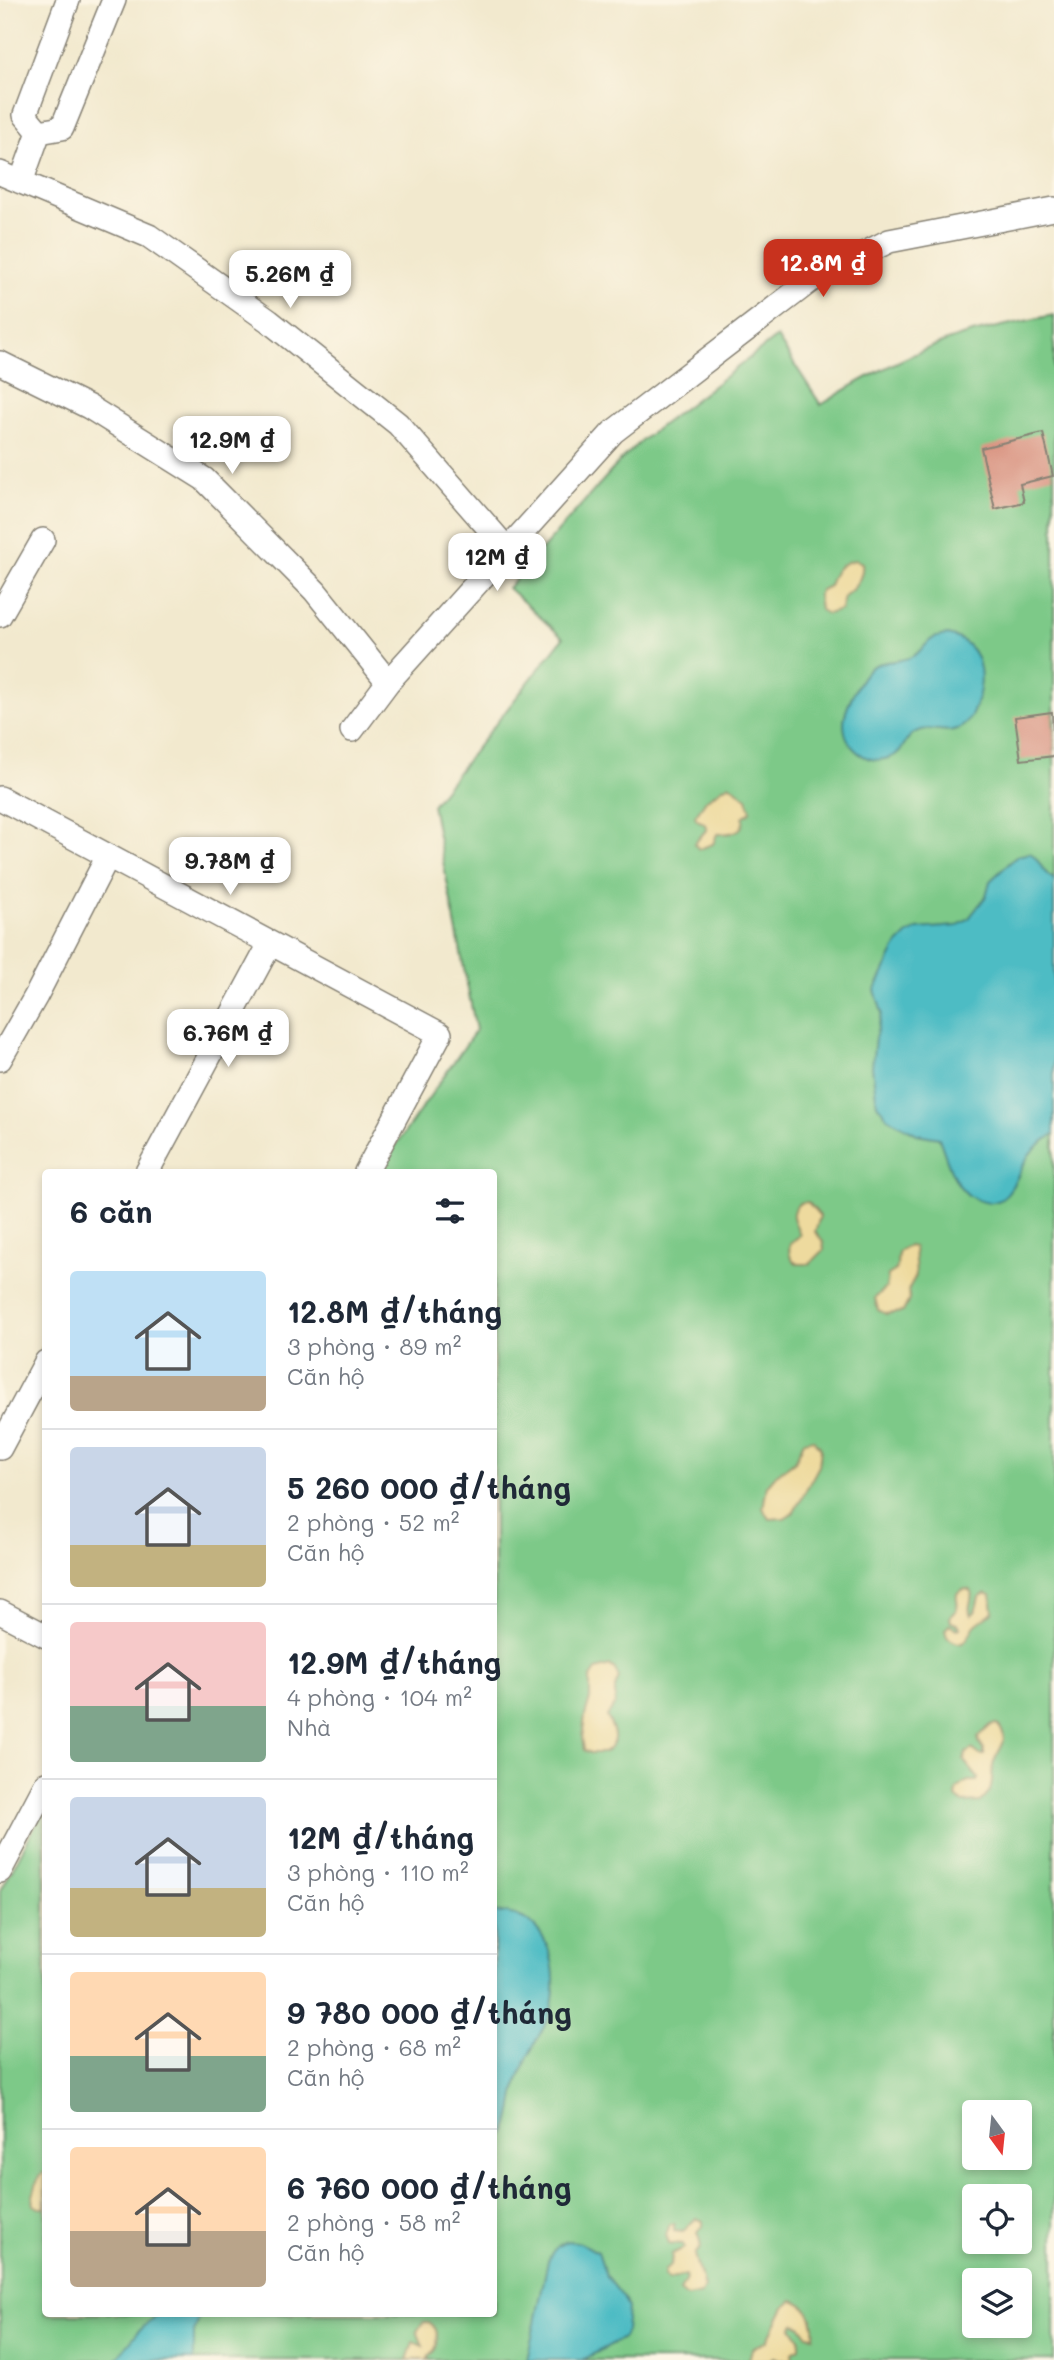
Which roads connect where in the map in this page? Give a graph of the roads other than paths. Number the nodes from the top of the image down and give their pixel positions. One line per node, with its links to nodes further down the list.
1 (68, 0): 3 (street)
2 (114, 0): 3 (street)
3 (40, 132): 5 (street)
4 (0, 173): 5 (street)
5 (21, 182): 9 (street)
6 (1054, 209): 9 (street)
7 (0, 363): 11 (street)
8 (43, 540): 10 (street)
9 (507, 549): 11 (street)
10 (0, 615)
11 (388, 682): 12 (street)
12 (352, 730)
13 (0, 798): 14 (street)
14 (108, 856): 15 (street); 16 (street)
15 (270, 944): 17 (street); 18 (street)
16 (0, 1059)
17 (149, 1169)
18 (368, 1169)
19 (42, 1369): 20 (street)
20 (0, 1448)
21 (0, 1612): 22 (street)
22 (42, 1634)
23 (42, 1792): 24 (street)
24 (0, 1871)

